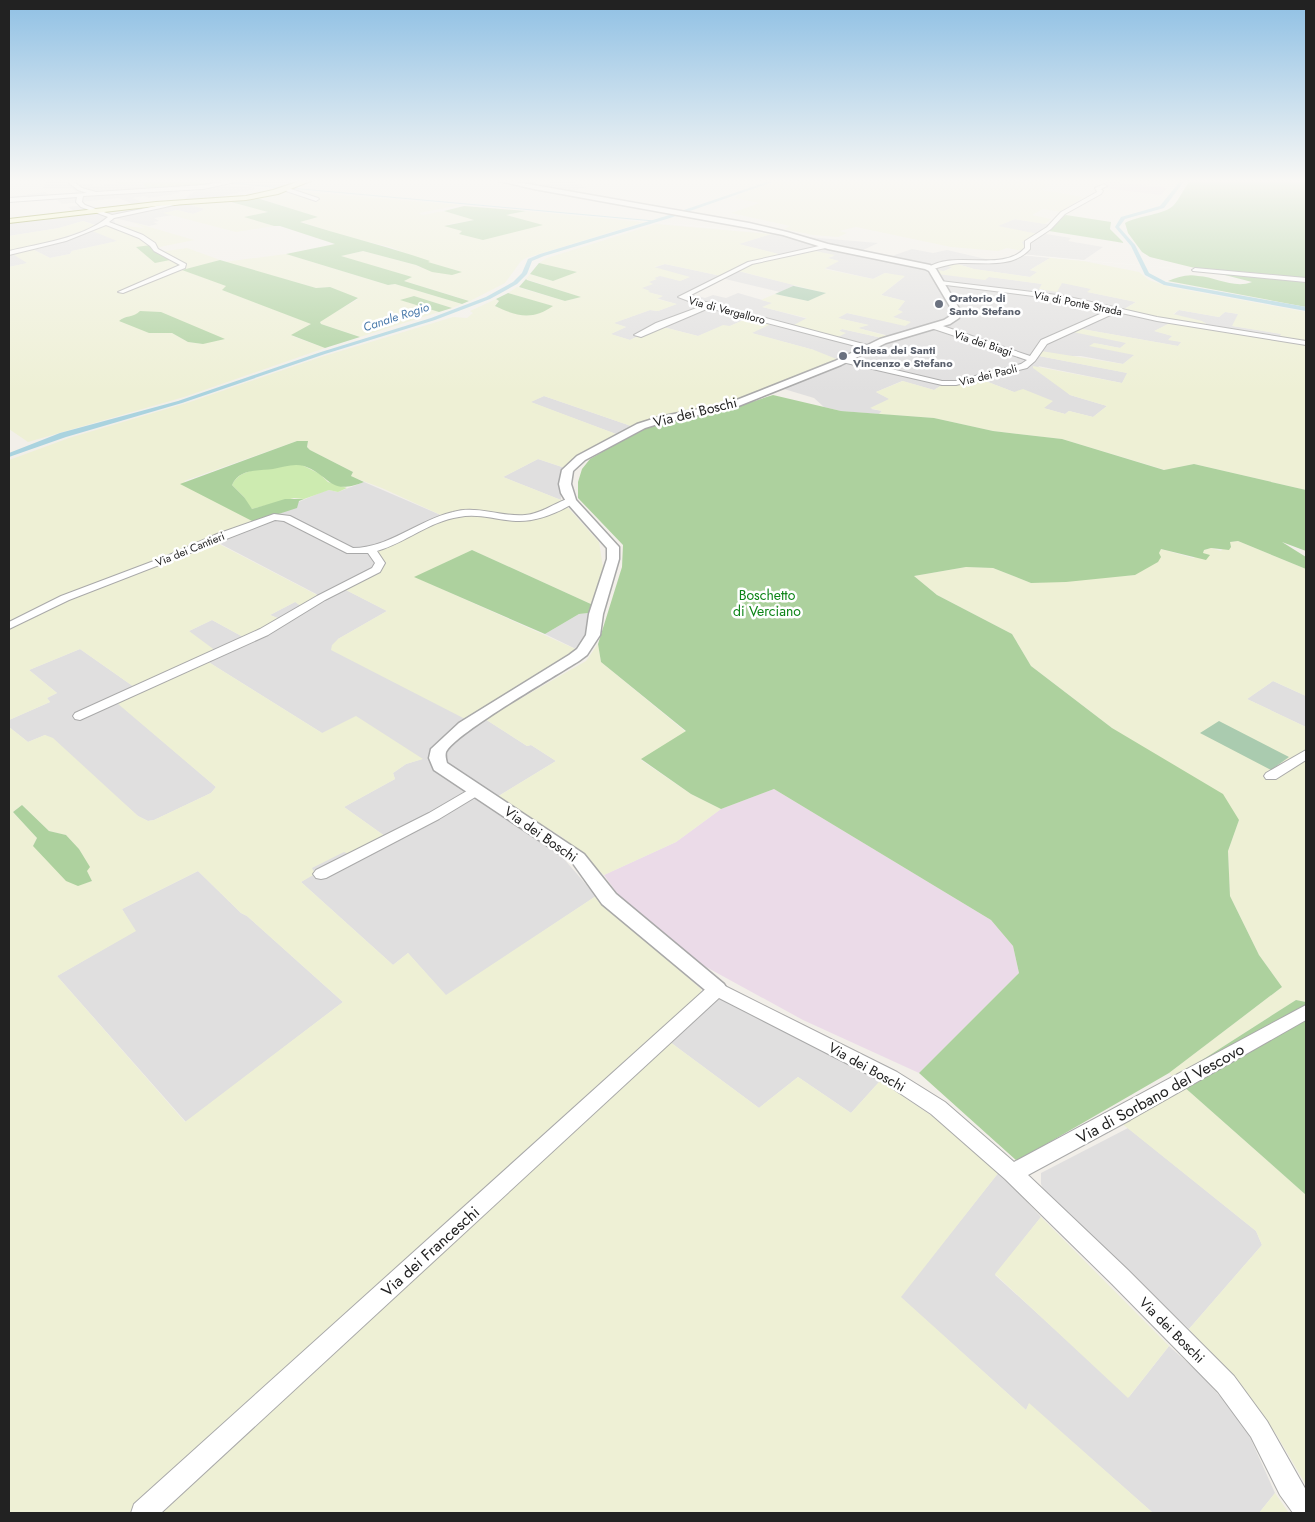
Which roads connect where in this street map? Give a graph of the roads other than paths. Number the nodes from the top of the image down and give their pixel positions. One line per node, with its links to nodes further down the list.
1 (158, 251): 9 (street)
2 (805, 251): 10 (street, Via di Vergalloro)
3 (851, 251): 5 (street)
4 (1025, 251): 5 (street)
5 (930, 268): 8 (street)
6 (1195, 270): 7 (street)
7 (1306, 280)
8 (940, 283): 11 (street, Via di Ponte Strada); 12 (street, Via dei Boschi)
9 (121, 292)
10 (709, 306): 13 (street); 15 (street, Via di Vergalloro)
11 (1116, 310): 14 (street, Via di Ponte Strada); 16 (street, Via dei Paoli)
12 (934, 326): 15 (street, Via dei Boschi); 16 (street, Via dei Biagi)
13 (638, 335)
14 (1306, 343)
15 (868, 348): 17 (street, Via dei Boschi)
16 (1032, 359): 17 (street, Via dei Paoli)
17 (846, 360): 18 (street, Via dei Boschi)
18 (571, 501): 19 (street, Via dei Cantieri); 24 (street, Via dei Boschi)
19 (372, 551): 20 (street, Via dei Cantieri); 21 (street)
20 (9, 626)
21 (80, 716)
22 (1306, 754): 23 (street)
23 (1271, 776)
24 (477, 790): 25 (street); 26 (street, Via dei Boschi)
25 (321, 874)
26 (716, 988): 28 (street, Via dei Boschi); 30 (street, Via dei Franceschi)
27 (1306, 1012): 28 (street, Via di Sorbano del Vescovo)
28 (1012, 1173): 29 (street, Via dei Boschi)
29 (1306, 1511)
30 (143, 1513)

